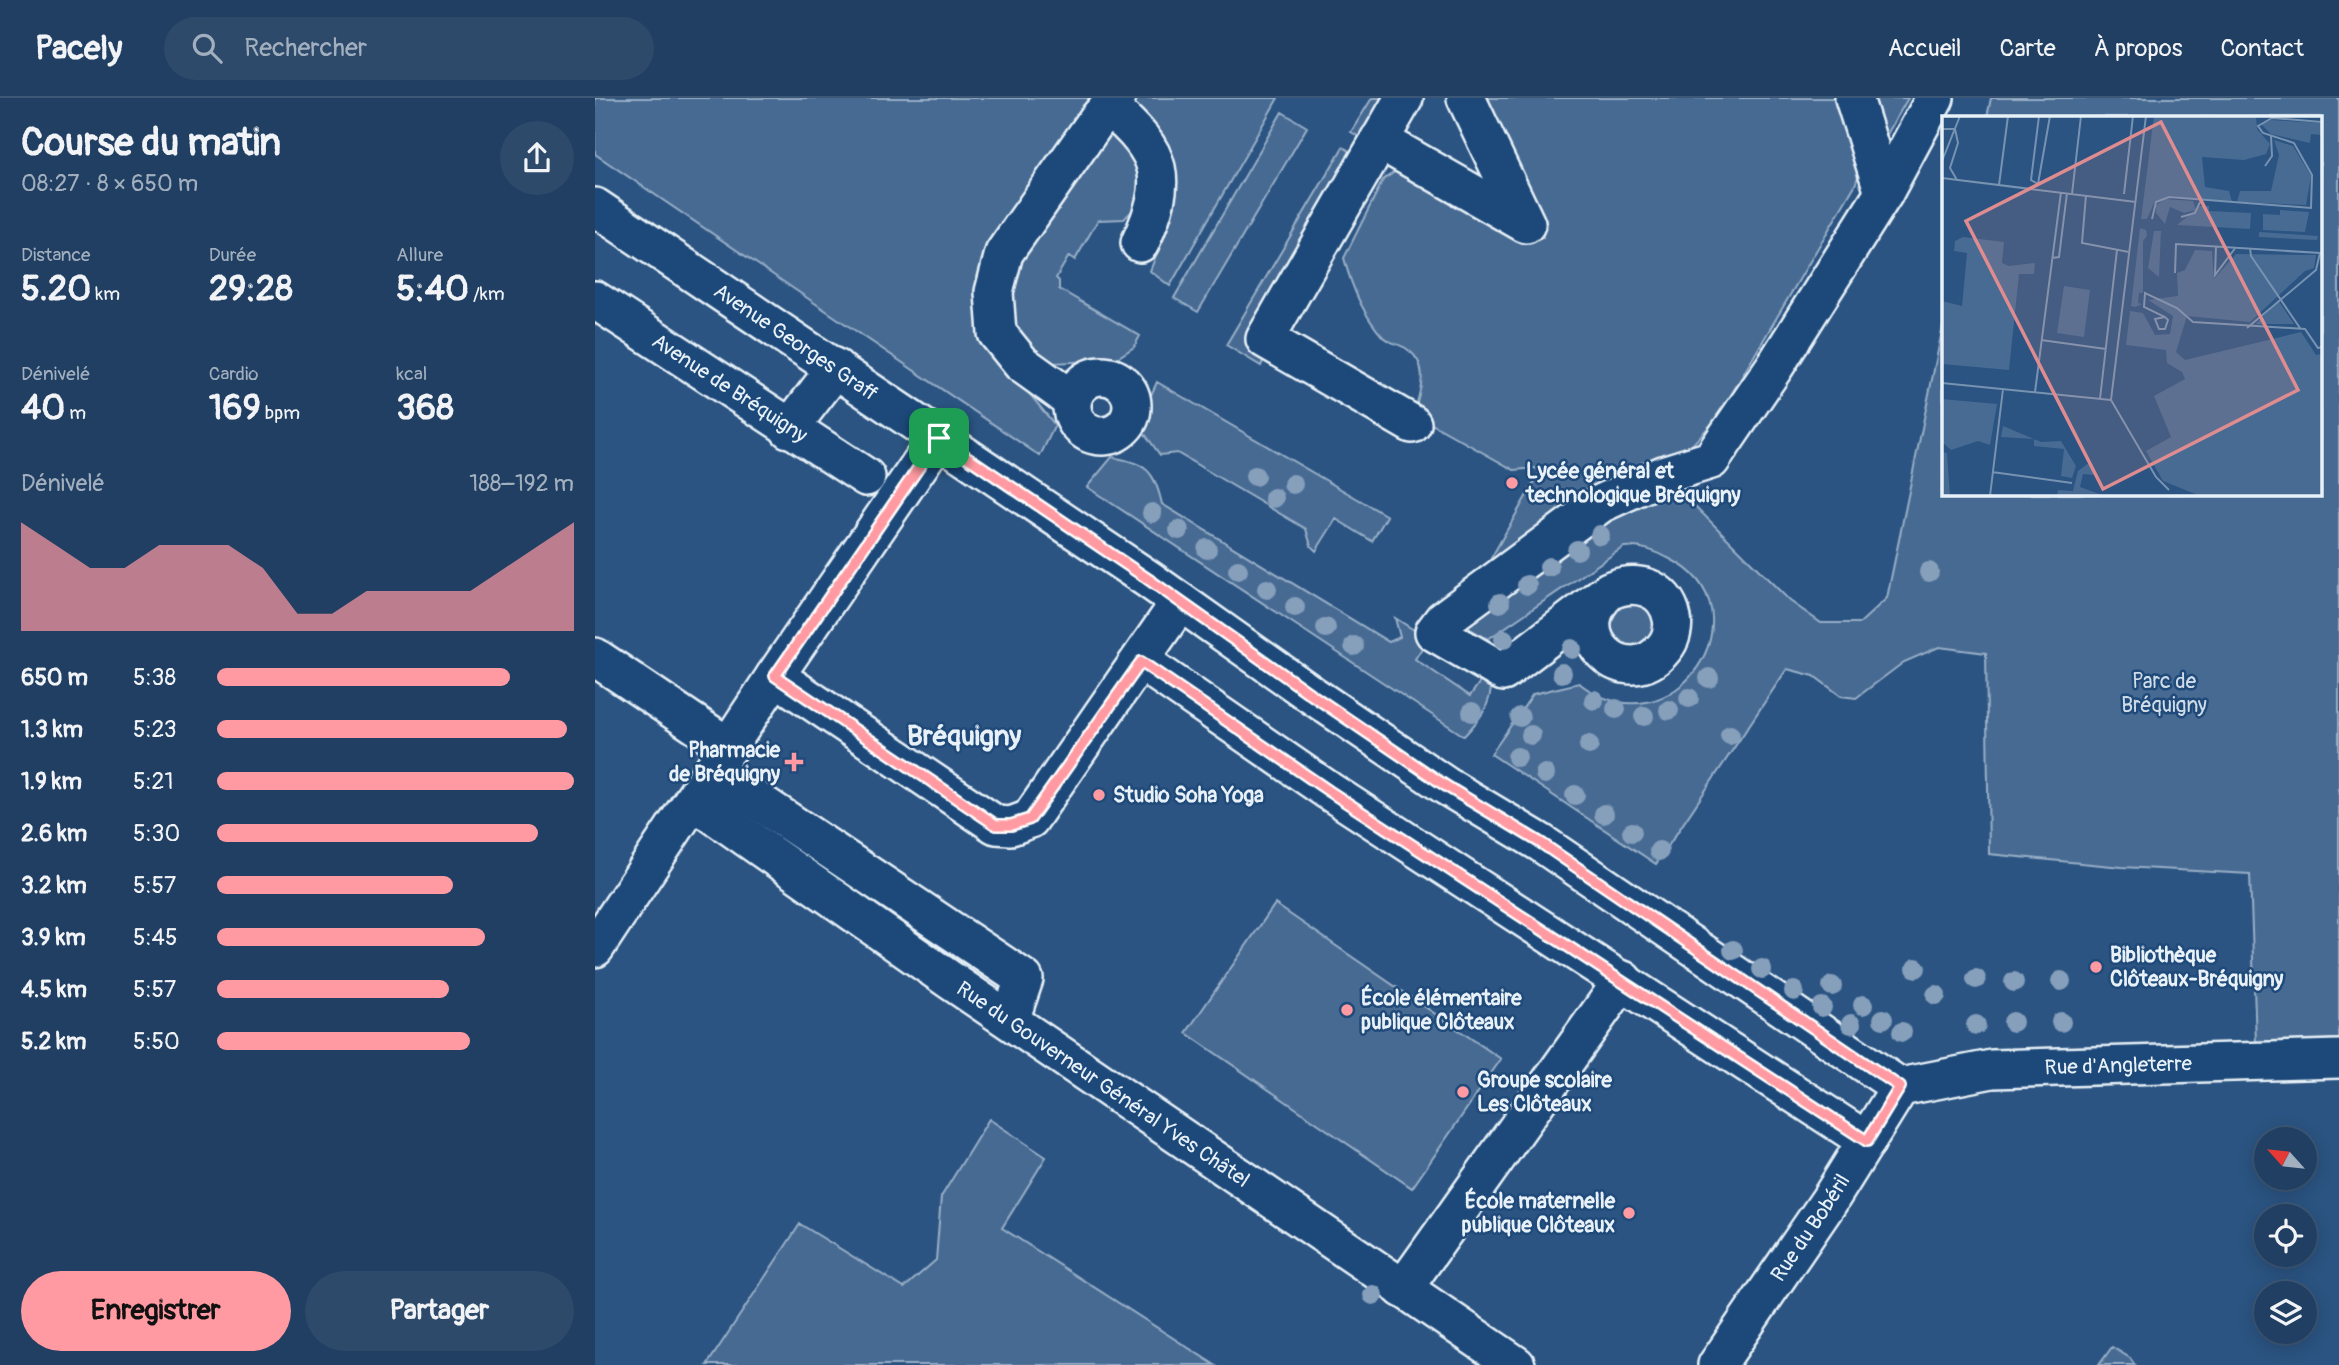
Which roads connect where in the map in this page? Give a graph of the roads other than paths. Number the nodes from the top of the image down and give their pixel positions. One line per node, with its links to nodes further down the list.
1 (1404, 98): 6 (street)
2 (1466, 98): 6 (street)
3 (1854, 98): 7 (street)
4 (1935, 98): 7 (street)
5 (1113, 103): 9 (street); 12 (street)
6 (1379, 140): 13 (street)
7 (1884, 193): 17 (street)
8 (595, 206): 11 (street, Avenue Georges Graff)
9 (1140, 243)
10 (595, 300): 14 (street, Avenue de Bréquigny)
11 (836, 368): 14 (street); 15 (street, Avenue Georges Graff)
12 (1072, 400)
13 (1412, 424)
14 (789, 429): 16 (street, Avenue de Bréquigny)
15 (939, 438): 18 (street, Avenue Georges Graff); 21 (street)
16 (866, 477)
17 (1609, 591)
18 (1181, 602): 20 (street); 26 (street, Avenue Georges Graff)
19 (595, 657): 22 (street, Rue du Gouverneur Général Yves Châtel)
20 (1141, 662): 21 (street); 24 (street)
21 (775, 676): 22 (street)
22 (711, 772): 23 (street); 28 (street, Rue du Gouverneur Général Yves Châtel)
23 (595, 948)
24 (1623, 980): 27 (street); 28 (street)
25 (2339, 1059): 26 (street, Rue d'Angleterre)
26 (1900, 1087): 27 (street, Rue du Bobéril)
27 (1867, 1141): 30 (street, Rue du Bobéril)
28 (1403, 1289): 29 (street, Rue du Gouverneur Général Yves Châtel)
29 (1516, 1365)
30 (1717, 1365)

